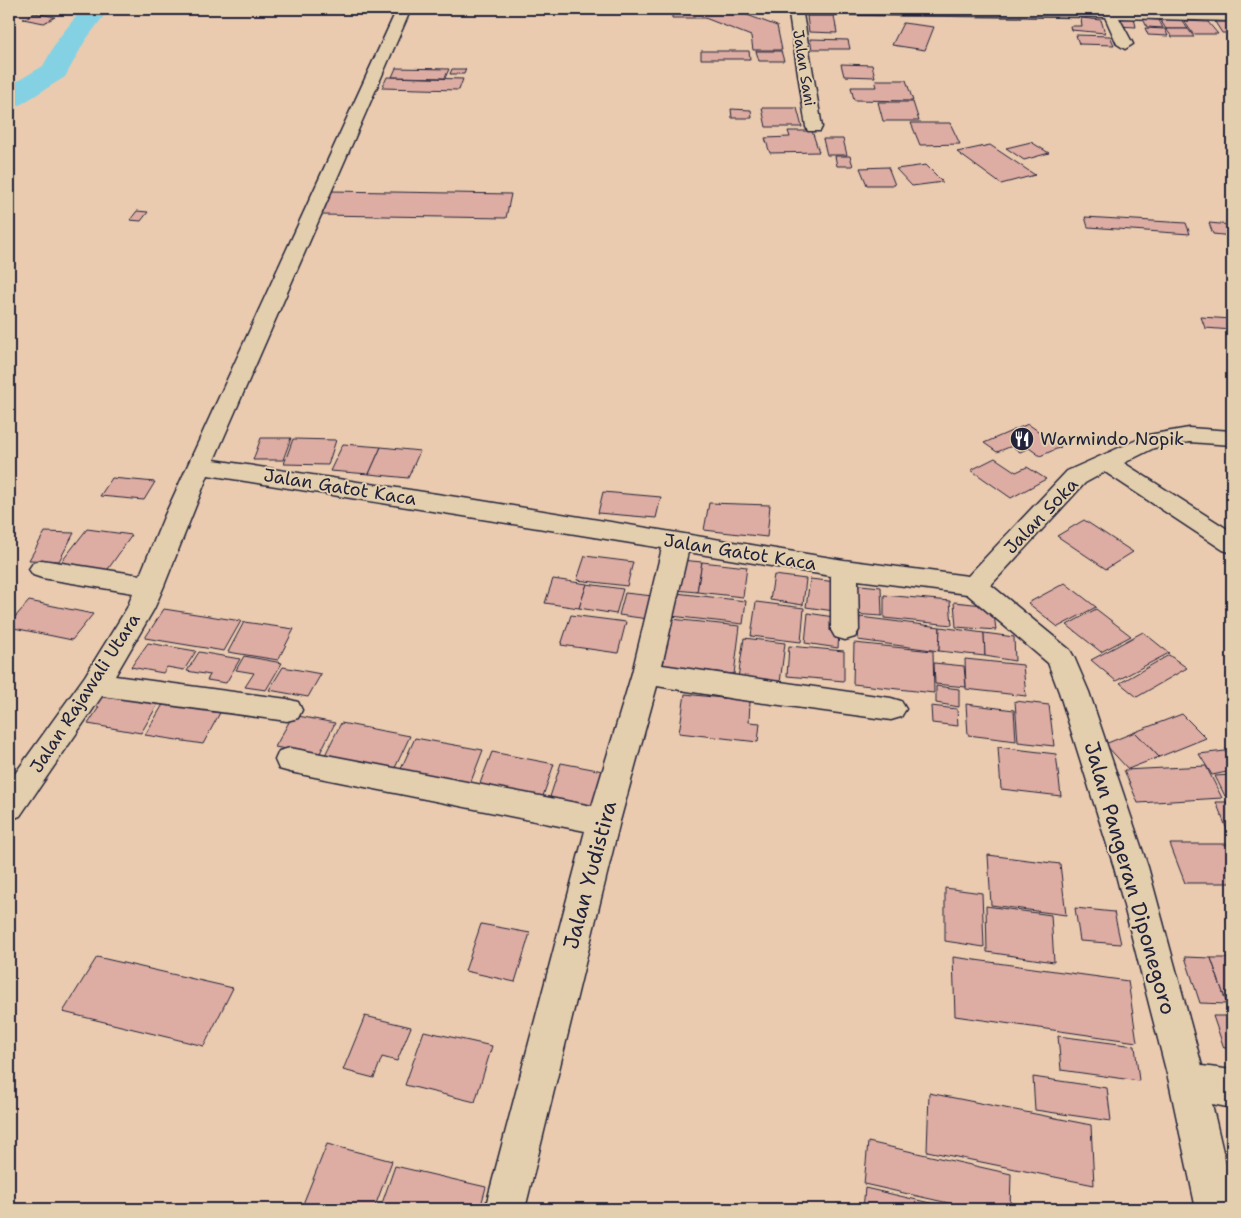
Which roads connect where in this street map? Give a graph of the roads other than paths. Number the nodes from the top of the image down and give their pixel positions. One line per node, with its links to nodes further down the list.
1 (404, 9): 10 (street)
2 (725, 9): 3 (street)
3 (794, 10): 4 (street); 7 (street, Jalan Sani)
4 (1110, 12): 5 (street); 6 (street)
5 (1232, 17)
6 (1125, 44)
7 (814, 128)
8 (1232, 438): 9 (street, Jalan Soka)
9 (1106, 462): 12 (street); 16 (street, Jalan Soka)
10 (201, 466): 11 (street, Jalan Gatot Kaca); 15 (street, Jalan Rajawali Utara)
11 (677, 541): 13 (street, Jalan Gatot Kaca); 18 (street, Jalan Yudistira)
12 (1232, 544)
13 (844, 568): 16 (street, Jalan Gatot Kaca); 17 (street)
14 (42, 569): 15 (street)
15 (151, 586): 19 (street, Jalan Rajawali Utara)
16 (974, 586): 25 (street, Jalan Pangeran Diponegoro)
17 (845, 630)
18 (646, 673): 20 (street); 24 (street, Jalan Yudistira)
19 (95, 684): 21 (street); 23 (street, Jalan Rajawali Utara)
20 (891, 709)
21 (286, 710)
22 (290, 760): 24 (street)
23 (9, 807)
24 (604, 821): 27 (street, Jalan Yudistira)
25 (1188, 1082): 26 (street); 28 (street, Jalan Pangeran Diponegoro)
26 (1232, 1089)
27 (505, 1209)
28 (1216, 1209)

